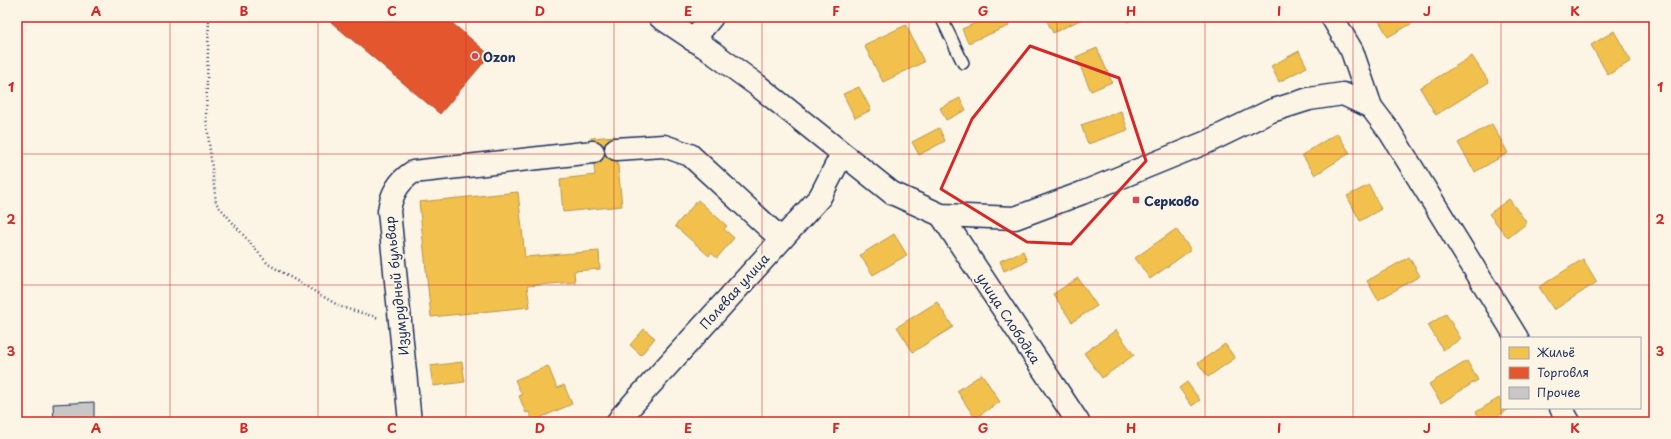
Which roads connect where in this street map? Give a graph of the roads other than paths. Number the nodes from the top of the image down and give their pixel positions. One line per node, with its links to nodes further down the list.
1 (660, 17): 5 (street)
2 (712, 17): 5 (street)
3 (941, 17): 6 (lane)
4 (1332, 17): 7 (street)
5 (693, 40): 10 (street)
6 (963, 63)
7 (1371, 107): 11 (street); 13 (street)
8 (616, 150): 12 (street)
9 (593, 152): 15 (street, Изумрудный бульвар)
10 (842, 154): 11 (street); 12 (street, Полевая улица)
11 (941, 215): 17 (street, улица Слободка)
12 (781, 239): 16 (street, Полевая улица)
13 (1517, 337)
14 (1562, 409): 18 (street)
15 (410, 422)
16 (618, 422)
17 (1078, 422)
18 (1569, 422)

